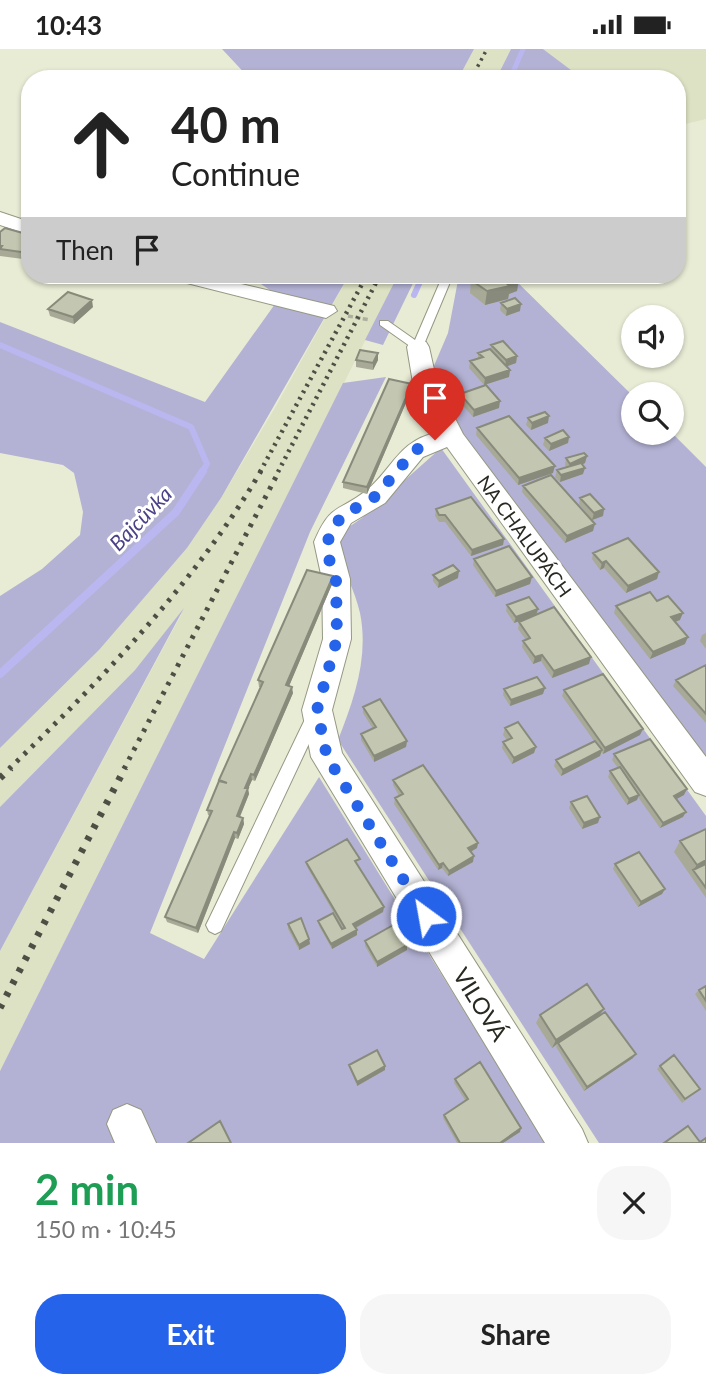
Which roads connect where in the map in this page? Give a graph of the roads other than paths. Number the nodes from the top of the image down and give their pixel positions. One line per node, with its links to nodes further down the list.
1 (0, 218): 2 (street)
2 (21, 226)
3 (215, 284): 5 (street)
4 (444, 284): 7 (lane)
5 (326, 311)
6 (384, 323): 7 (lane)
7 (418, 347): 8 (street, NA CHALUPÁCH)
8 (453, 438): 9 (street); 10 (street, NA CHALUPÁCH)
9 (317, 710): 11 (lane); 12 (street, VILOVÁ)
10 (706, 782)
11 (215, 925)
12 (568, 1143)

